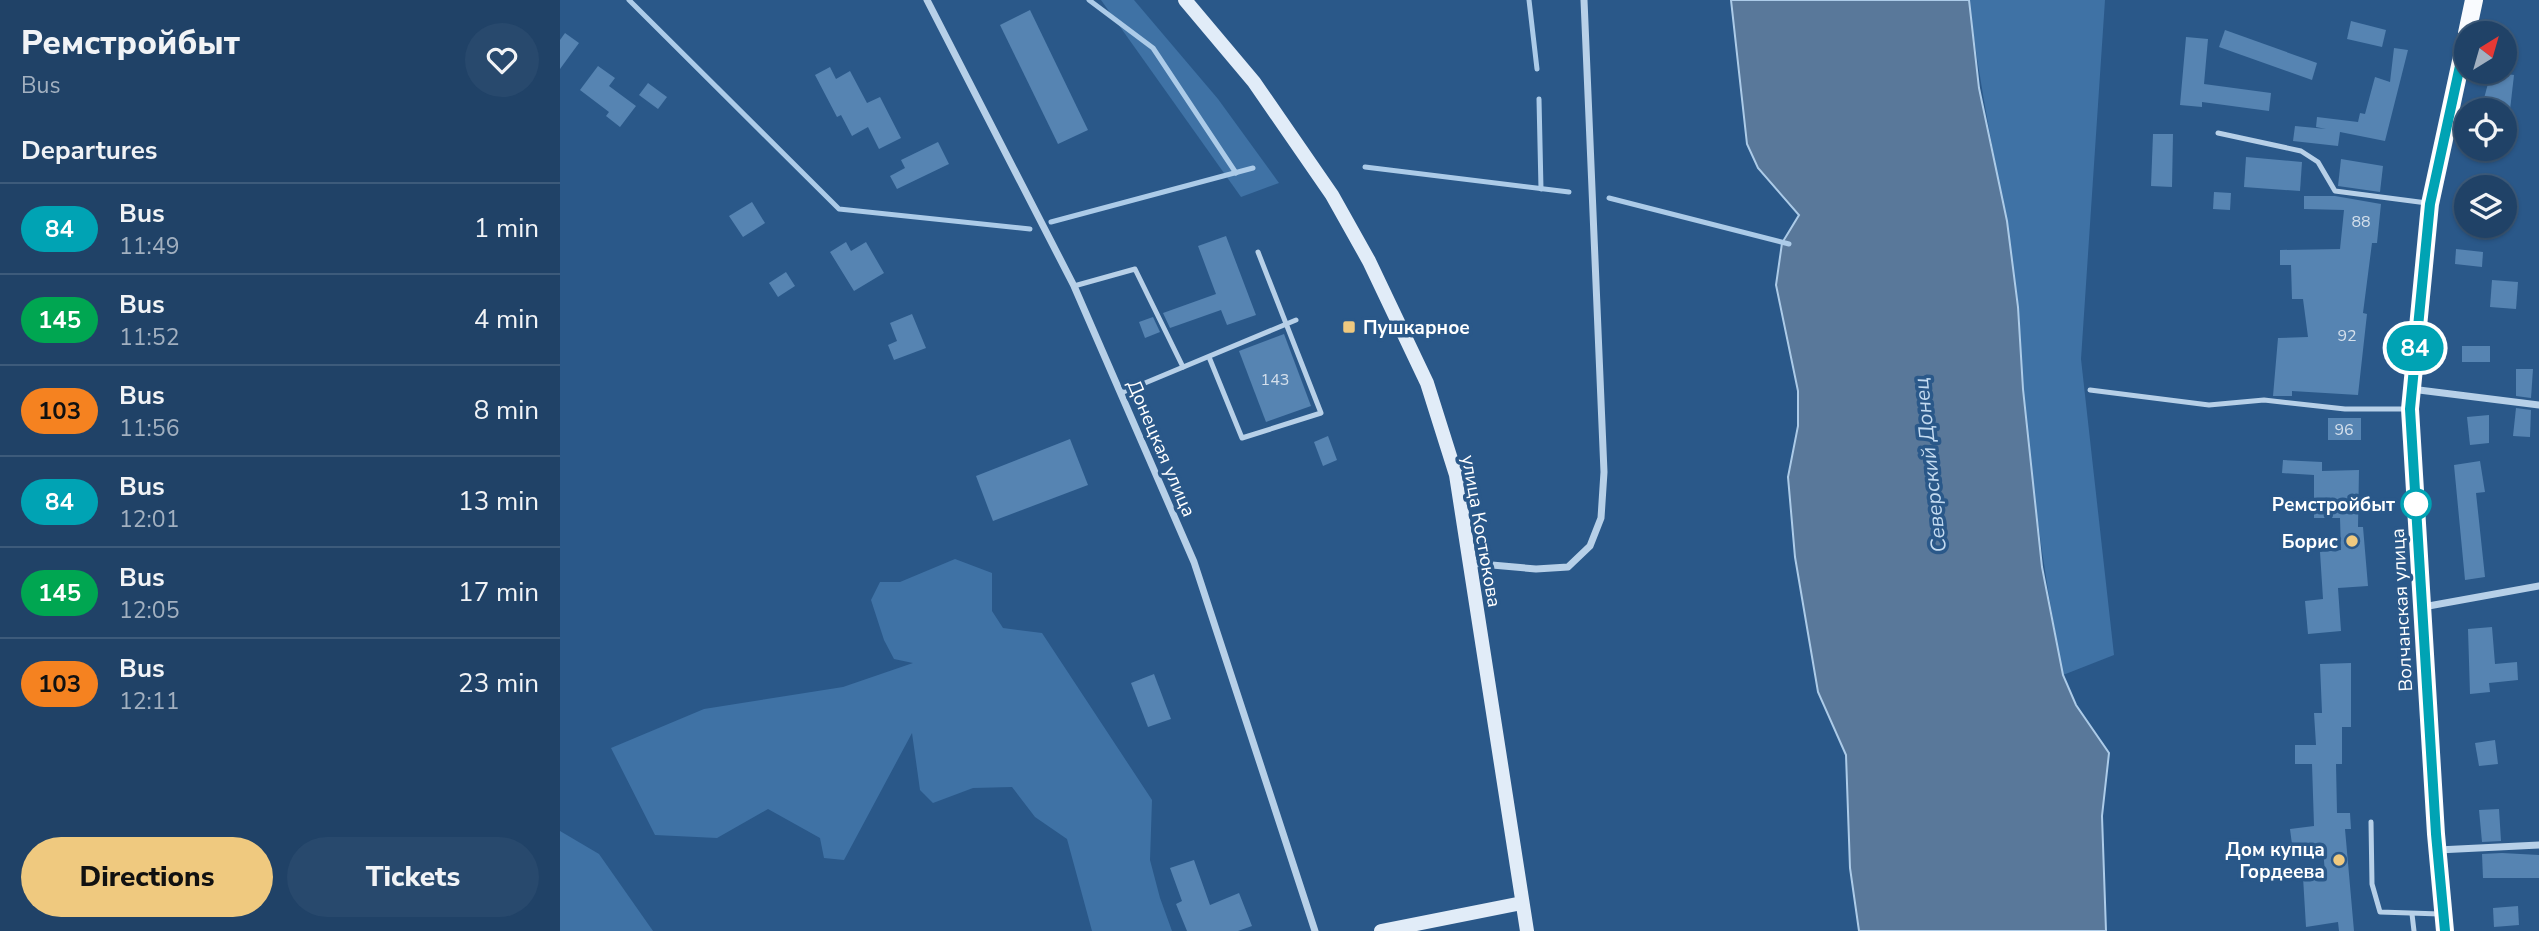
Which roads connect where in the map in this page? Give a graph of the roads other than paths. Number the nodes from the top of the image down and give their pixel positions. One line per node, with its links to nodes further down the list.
1 (927, 0): 10 (street, Донецкая улица)
2 (1185, 0): 20 (main road, улица Костюкова)
3 (1584, 0): 20 (street)
4 (2474, 0): 5 (main road, Волчанская улица)
5 (2469, 21)
6 (2456, 84): 8 (main road, Волчанская улица)
7 (2218, 132): 8 (lane)
8 (2430, 204): 15 (main road, Волчанская улица)
9 (1258, 252): 12 (lane)
10 (1074, 286): 14 (lane); 17 (street, Донецкая улица)
11 (1296, 320): 12 (lane)
12 (1287, 324): 13 (lane); 13 (lane)
13 (1209, 357): 14 (lane)
14 (1184, 367): 17 (lane)
15 (2411, 389): 18 (street); 19 (main road, Волчанская улица)
16 (2090, 390): 19 (lane)
17 (1121, 393): 29 (street, Донецкая улица)
18 (2539, 405)
19 (2410, 409): 22 (main road, Волчанская улица)
20 (1469, 563): 26 (main road, улица Костюкова)
21 (2539, 586): 22 (street)
22 (2421, 607): 25 (main road, Волчанская улица)
23 (2371, 822): 27 (lane)
24 (2539, 845): 25 (street)
25 (2437, 850): 28 (main road, Волчанская улица)
26 (1522, 903): 30 (main road); 31 (main road, улица Костюкова)
27 (2412, 914): 28 (lane); 32 (lane)
28 (2444, 923)
29 (1315, 931)
30 (1381, 931)
31 (1527, 931)
32 (2414, 931)

